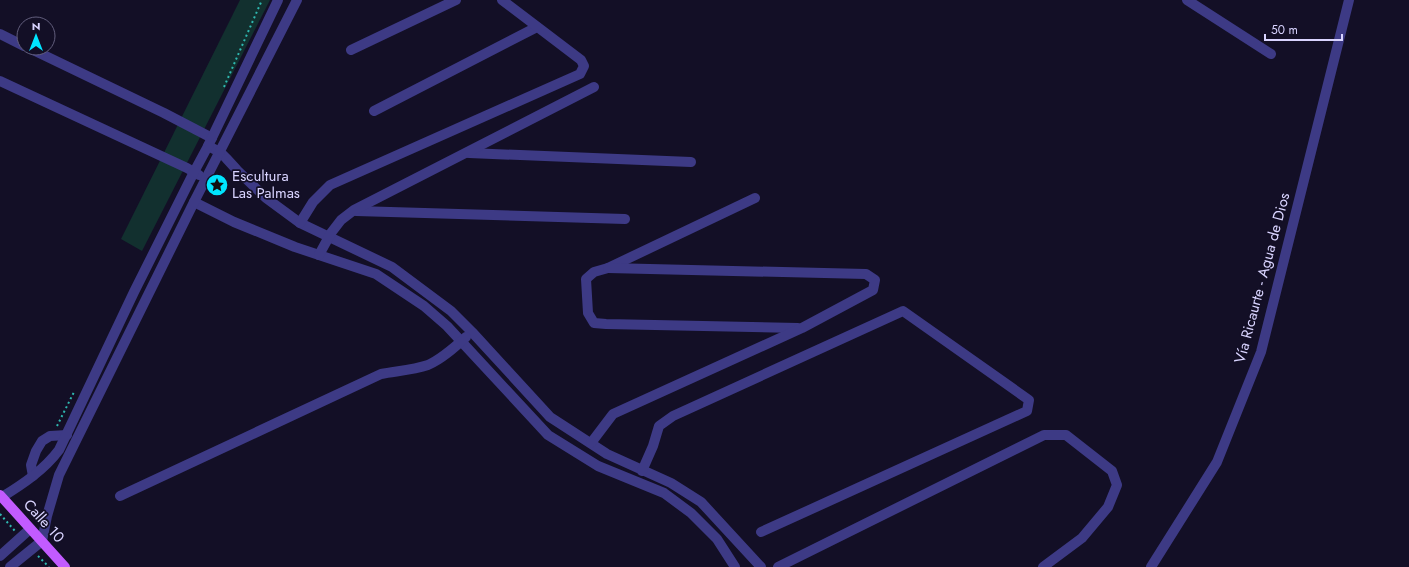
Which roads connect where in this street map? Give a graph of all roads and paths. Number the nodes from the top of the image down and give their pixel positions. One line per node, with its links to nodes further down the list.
1 (278, 0): 16 (street)
2 (297, 0): 17 (street)
3 (456, 0): 10 (street)
4 (502, 0): 7 (street)
5 (1187, 0): 11 (street)
6 (1348, 1): 53 (street, Vía Ricaurte - Agua de Dios)
7 (537, 27): 15 (street); 26 (street)
8 (0, 34): 9 (street)
9 (16, 42)
10 (351, 50)
11 (1271, 54)
12 (46, 56): 16 (street)
13 (0, 81): 20 (street)
14 (594, 87): 18 (street)
15 (374, 111)
16 (210, 142): 17 (street); 20 (street)
17 (220, 152): 21 (street); 26 (street)
18 (467, 153): 19 (street); 24 (street)
19 (691, 162)
20 (194, 172): 21 (street); 33 (street)
21 (205, 179): 23 (street)
22 (755, 198): 29 (street)
23 (194, 202): 28 (street); 45 (street)
24 (354, 210): 25 (street); 27 (street)
25 (625, 219)
26 (300, 223): 27 (street)
27 (329, 237): 28 (street); 31 (street)
28 (319, 255): 32 (street)
29 (608, 268): 30 (street); 30 (street)
30 (802, 328): 34 (street)
31 (472, 332): 32 (street); 34 (street)
32 (461, 342): 36 (street); 42 (street)
33 (67, 435): 38 (street); 38 (street)
34 (591, 443): 35 (street)
35 (607, 454): 36 (street); 37 (street)
36 (598, 466): 40 (street)
37 (642, 471): 39 (street); 44 (street)
38 (33, 476): 41 (street)
39 (672, 483): 40 (street); 50 (street)
40 (664, 493): 49 (street)
41 (1, 496): 43 (main road, Calle 10)
42 (120, 496)
43 (30, 529): 45 (main road, Calle 10); 46 (street)
44 (761, 532)
45 (42, 541): 47 (street); 48 (main road, Calle 10)
46 (0, 556)
47 (10, 567)
48 (66, 567)
49 (735, 567)
50 (761, 567)
51 (778, 567): 52 (street)
52 (1042, 567)
53 (1151, 567)

